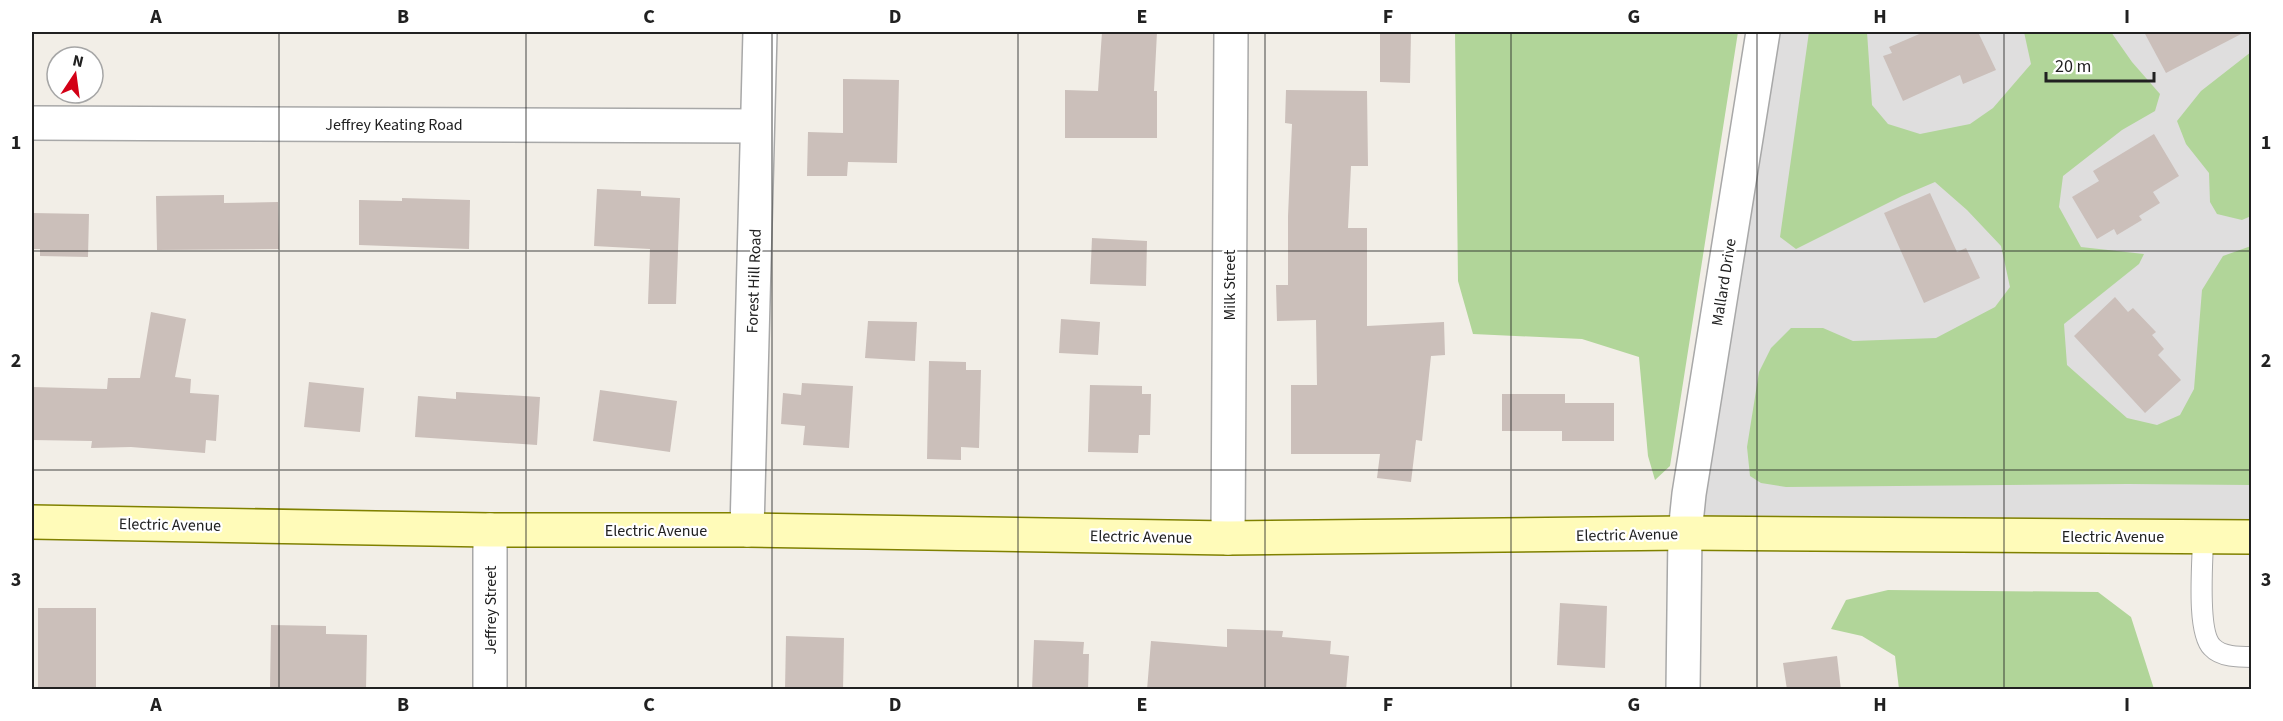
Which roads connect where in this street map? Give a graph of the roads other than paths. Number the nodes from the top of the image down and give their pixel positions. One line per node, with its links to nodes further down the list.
1 (760, 32): 5 (street, Forest Hill Road)
2 (1231, 32): 12 (street, Milk Street)
3 (1763, 32): 9 (street, Mallard Drive)
4 (32, 123): 5 (street, Jeffrey Keating Road)
5 (757, 126): 8 (street, Forest Hill Road)
6 (32, 522): 7 (main road, Electric Avenue)
7 (490, 530): 8 (main road, Electric Avenue); 14 (street, Jeffrey Street)
8 (747, 530): 12 (main road, Electric Avenue)
9 (1685, 533): 10 (main road, Electric Avenue); 12 (main road, Electric Avenue); 15 (street, Mallard Drive)
10 (2204, 537): 11 (main road, Electric Avenue); 13 (lane)
11 (2252, 537)
12 (1228, 538)
13 (2252, 657)
14 (490, 690)
15 (1683, 690)

